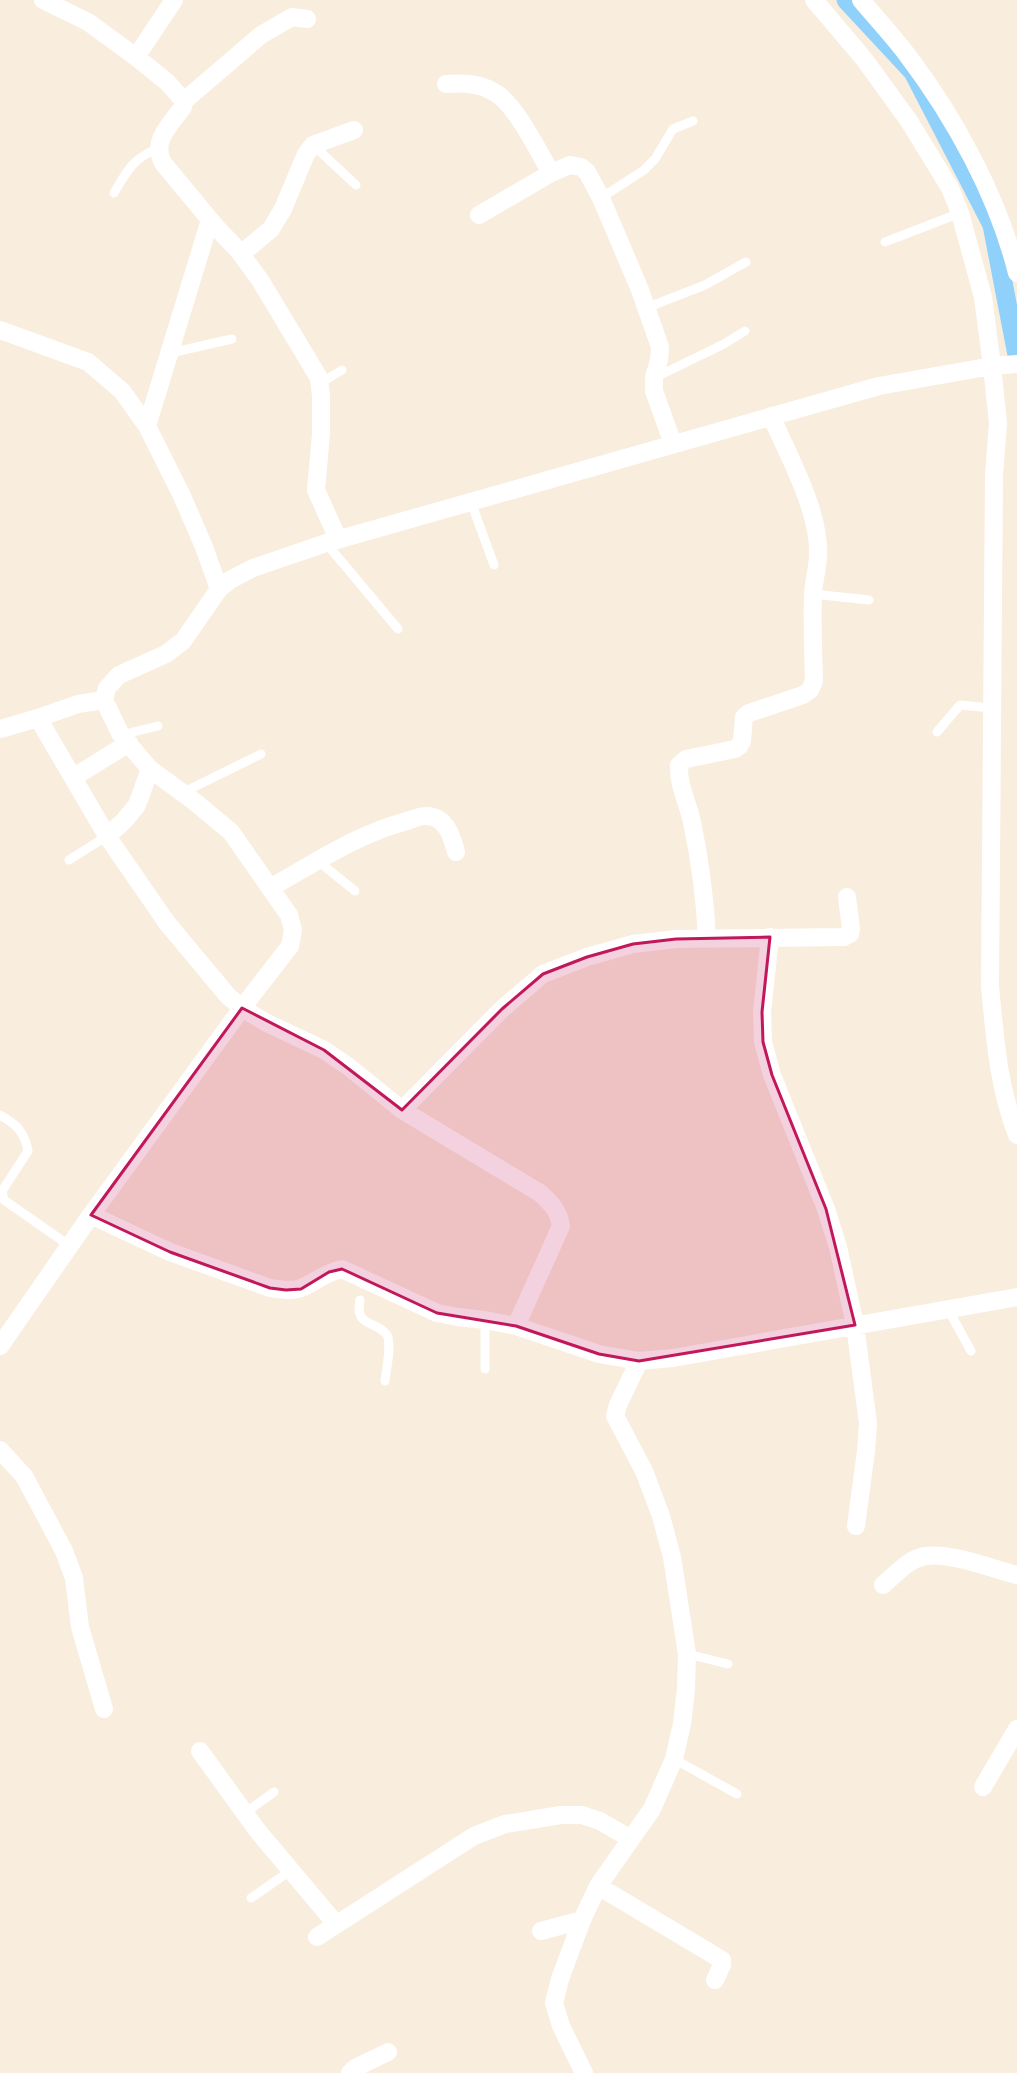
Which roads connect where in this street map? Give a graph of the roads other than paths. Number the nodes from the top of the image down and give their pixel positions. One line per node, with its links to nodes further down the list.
1 (43, 0): 6 (street)
2 (174, 0): 6 (street)
3 (814, 0): 17 (street)
4 (861, 0): 23 (street)
5 (307, 19): 8 (street)
6 (136, 58): 8 (street)
7 (446, 84): 13 (street)
8 (184, 100): 12 (street)
9 (693, 121): 16 (lane)
10 (354, 130): 11 (street)
11 (313, 145): 14 (lane); 21 (street)
12 (158, 148): 15 (lane); 19 (street)
13 (551, 173): 16 (street); 18 (street)
14 (356, 186)
15 (114, 192)
16 (601, 198): 24 (street)
17 (960, 213): 20 (lane); 29 (street)
18 (479, 215)
19 (210, 220): 21 (street); 28 (street)
20 (885, 242)
21 (241, 254): 32 (street)
22 (746, 262): 24 (lane)
23 (1017, 274)
24 (646, 308): 31 (street)
25 (0, 330): 34 (street)
26 (745, 331): 31 (lane)
27 (232, 339): 28 (lane)
28 (170, 353): 34 (street)
29 (1005, 365): 33 (street); 44 (street)
30 (342, 370): 32 (lane)
31 (654, 378): 35 (street)
32 (319, 384): 37 (street)
33 (771, 416): 35 (street); 40 (street)
34 (147, 426): 39 (street)
35 (673, 444): 36 (street)
36 (471, 502): 37 (street); 38 (lane)
37 (332, 541): 39 (street); 42 (lane)
38 (494, 565)
39 (219, 589): 43 (street)
40 (813, 594): 41 (lane); 62 (street)
41 (869, 600)
42 (398, 629)
43 (104, 700): 45 (street); 49 (street)
44 (992, 708): 48 (lane); 66 (street)
45 (38, 718): 47 (street); 52 (street)
46 (158, 726): 49 (lane)
47 (0, 729)
48 (937, 732)
49 (125, 739): 51 (street); 52 (street)
50 (261, 754): 53 (lane)
51 (150, 769): 53 (street); 54 (street)
52 (74, 778): 54 (street)
53 (182, 793): 58 (street)
54 (107, 836): 56 (lane); 63 (street)
55 (456, 852): 57 (street)
56 (69, 860)
57 (318, 861): 58 (street); 59 (lane)
58 (270, 888): 63 (street)
59 (355, 891)
60 (847, 897): 61 (street)
61 (770, 937): 62 (street); 73 (street)
62 (707, 938): 64 (street)
63 (242, 1008): 64 (street); 67 (street)
64 (402, 1110): 74 (street)
65 (0, 1115): 68 (lane)
66 (1017, 1136)
67 (91, 1215): 68 (street); 72 (street)
68 (70, 1246): 75 (street)
69 (1017, 1297): 71 (street)
70 (360, 1300): 79 (lane)
71 (948, 1309): 73 (street); 76 (lane)
72 (485, 1320): 74 (street); 78 (lane)
73 (856, 1325): 77 (street); 81 (street)
74 (516, 1326): 77 (street)
75 (0, 1346)
76 (971, 1351)
77 (639, 1362): 84 (street)
78 (485, 1369)
79 (385, 1381)
80 (0, 1450): 86 (street)
81 (856, 1526)
82 (1017, 1576): 83 (street)
83 (883, 1585)
84 (687, 1654): 85 (lane); 89 (street)
85 (728, 1664)
86 (104, 1709)
87 (1017, 1729): 90 (street)
88 (200, 1751): 93 (street)
89 (674, 1760): 92 (lane); 94 (street)
90 (983, 1787)
91 (274, 1792): 93 (lane)
92 (737, 1794)
93 (245, 1813): 95 (street)
94 (631, 1839): 96 (street); 99 (street)
95 (290, 1871): 97 (lane); 99 (street)
96 (598, 1886): 98 (street); 102 (street)
97 (251, 1898)
98 (582, 1920): 100 (street); 105 (street)
99 (336, 1924): 101 (street)
100 (541, 1931)
101 (317, 1937)
102 (715, 1980)
103 (388, 2052): 104 (street)
104 (350, 2073)
105 (584, 2073)

